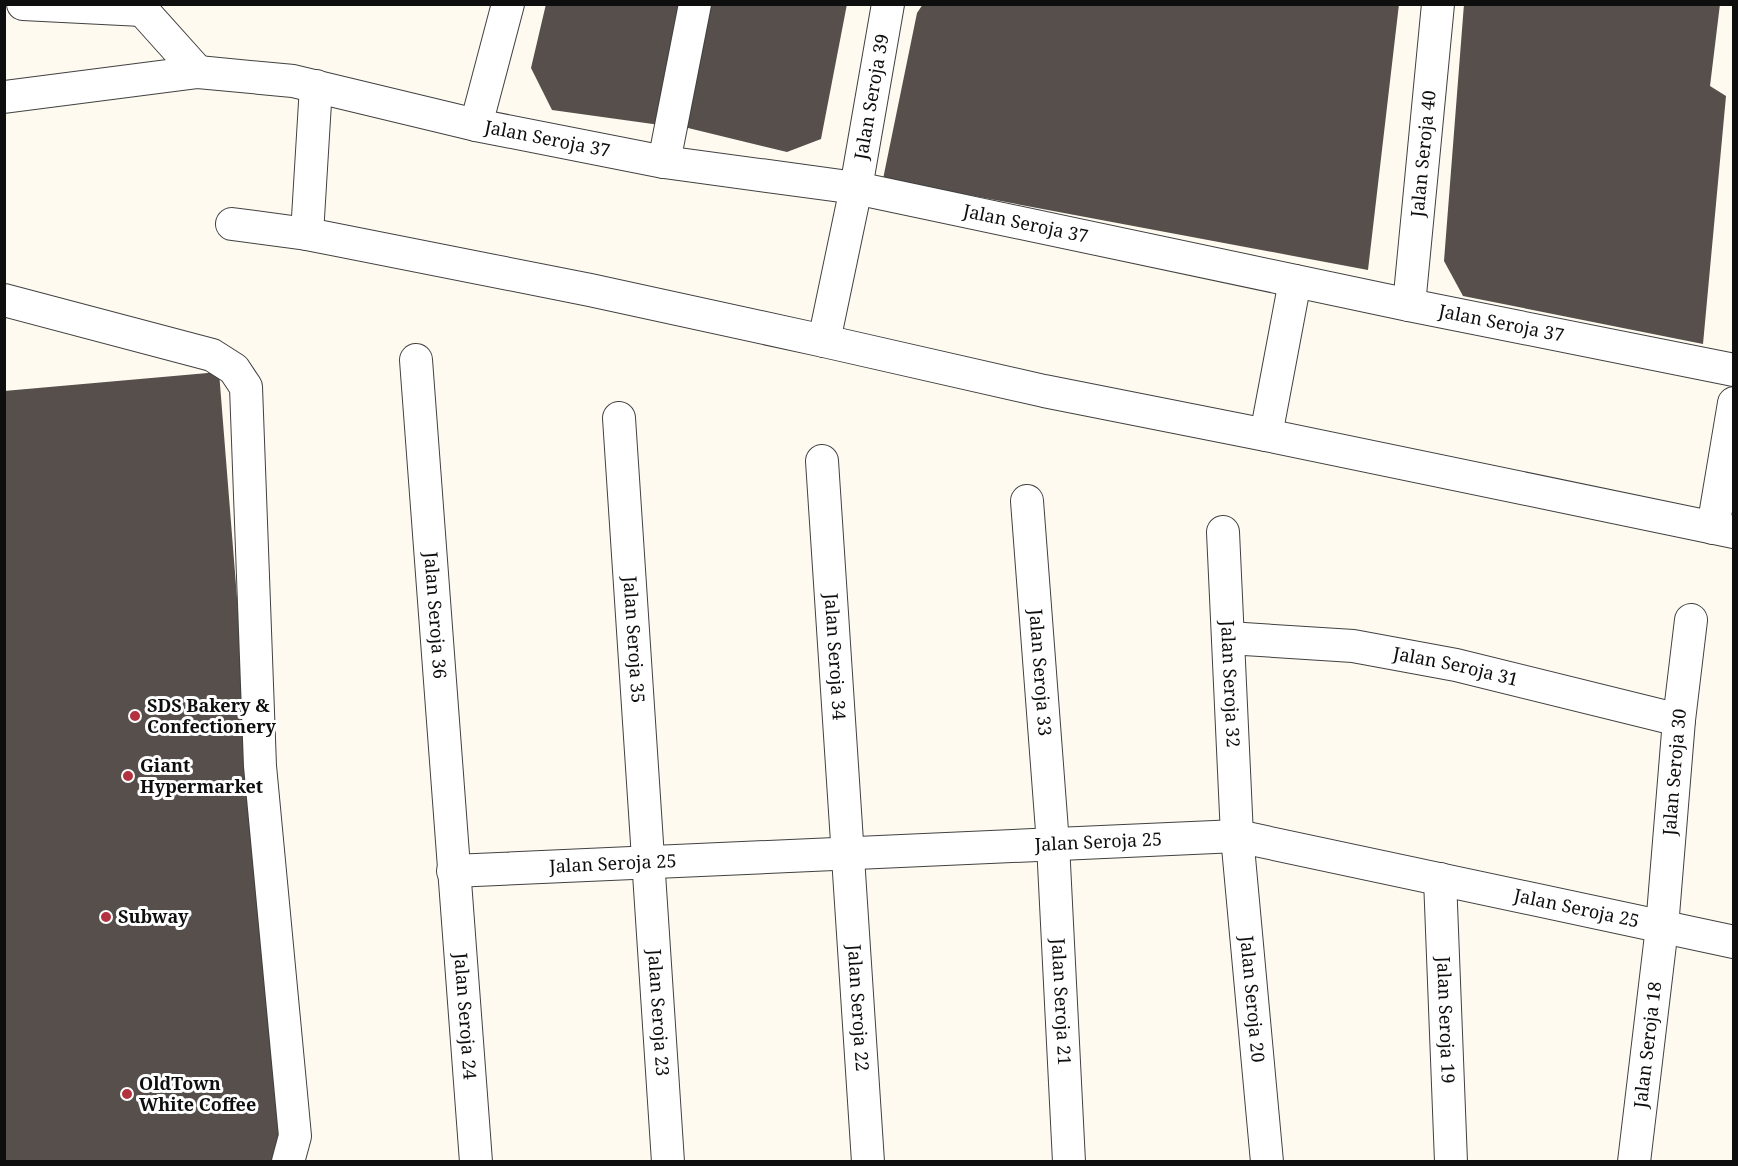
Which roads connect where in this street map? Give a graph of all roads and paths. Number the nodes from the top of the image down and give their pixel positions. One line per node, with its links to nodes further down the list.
1 (23, 4): 6 (street)
2 (508, 4): 10 (street)
3 (696, 4): 11 (street)
4 (888, 4): 12 (street, Jalan Seroja 39)
5 (1438, 4): 17 (street, Jalan Seroja 40)
6 (139, 7): 7 (street)
7 (198, 72): 8 (street, Jalan Seroja 37); 9 (street, Jalan Seroja 37)
8 (316, 86): 10 (street, Jalan Seroja 37); 14 (street)
9 (4, 97)
10 (476, 125): 11 (street, Jalan Seroja 37)
11 (664, 162): 12 (street, Jalan Seroja 37)
12 (856, 188): 15 (street, Jalan Seroja 37); 18 (street, Jalan Seroja 39)
13 (232, 224): 14 (street)
14 (307, 234): 18 (street)
15 (1295, 281): 17 (street, Jalan Seroja 37); 23 (street)
16 (4, 300): 39 (street)
17 (1409, 305): 20 (street, Jalan Seroja 37)
18 (824, 341): 23 (street)
19 (416, 360): 35 (street, Jalan Seroja 36)
20 (1734, 370)
21 (1734, 404): 26 (street)
22 (619, 418): 34 (street, Jalan Seroja 35)
23 (1266, 435): 26 (street)
24 (822, 461): 33 (street, Jalan Seroja 34)
25 (1026, 501): 32 (street, Jalan Seroja 33)
26 (1723, 530)
27 (1223, 532): 29 (street, Jalan Seroja 32)
28 (1691, 620): 30 (street, Jalan Seroja 30)
29 (1228, 638): 30 (street, Jalan Seroja 31); 31 (street, Jalan Seroja 32)
30 (1679, 720): 37 (street, Jalan Seroja 30)
31 (1237, 836): 32 (street, Jalan Seroja 25); 36 (street, Jalan Seroja 25); 44 (street, Jalan Seroja 20)
32 (1053, 844): 33 (street, Jalan Seroja 25); 43 (street, Jalan Seroja 21)
33 (848, 854): 34 (street, Jalan Seroja 25); 42 (street, Jalan Seroja 22)
34 (648, 862): 35 (street, Jalan Seroja 25); 41 (street, Jalan Seroja 23)
35 (453, 871): 40 (street, Jalan Seroja 24)
36 (1440, 879): 37 (street, Jalan Seroja 25); 45 (street, Jalan Seroja 19)
37 (1662, 927): 38 (street, Jalan Seroja 25); 46 (street, Jalan Seroja 18)
38 (1734, 942)
39 (288, 1161)
40 (476, 1161)
41 (668, 1161)
42 (868, 1161)
43 (1069, 1161)
44 (1266, 1161)
45 (1451, 1161)
46 (1634, 1161)

